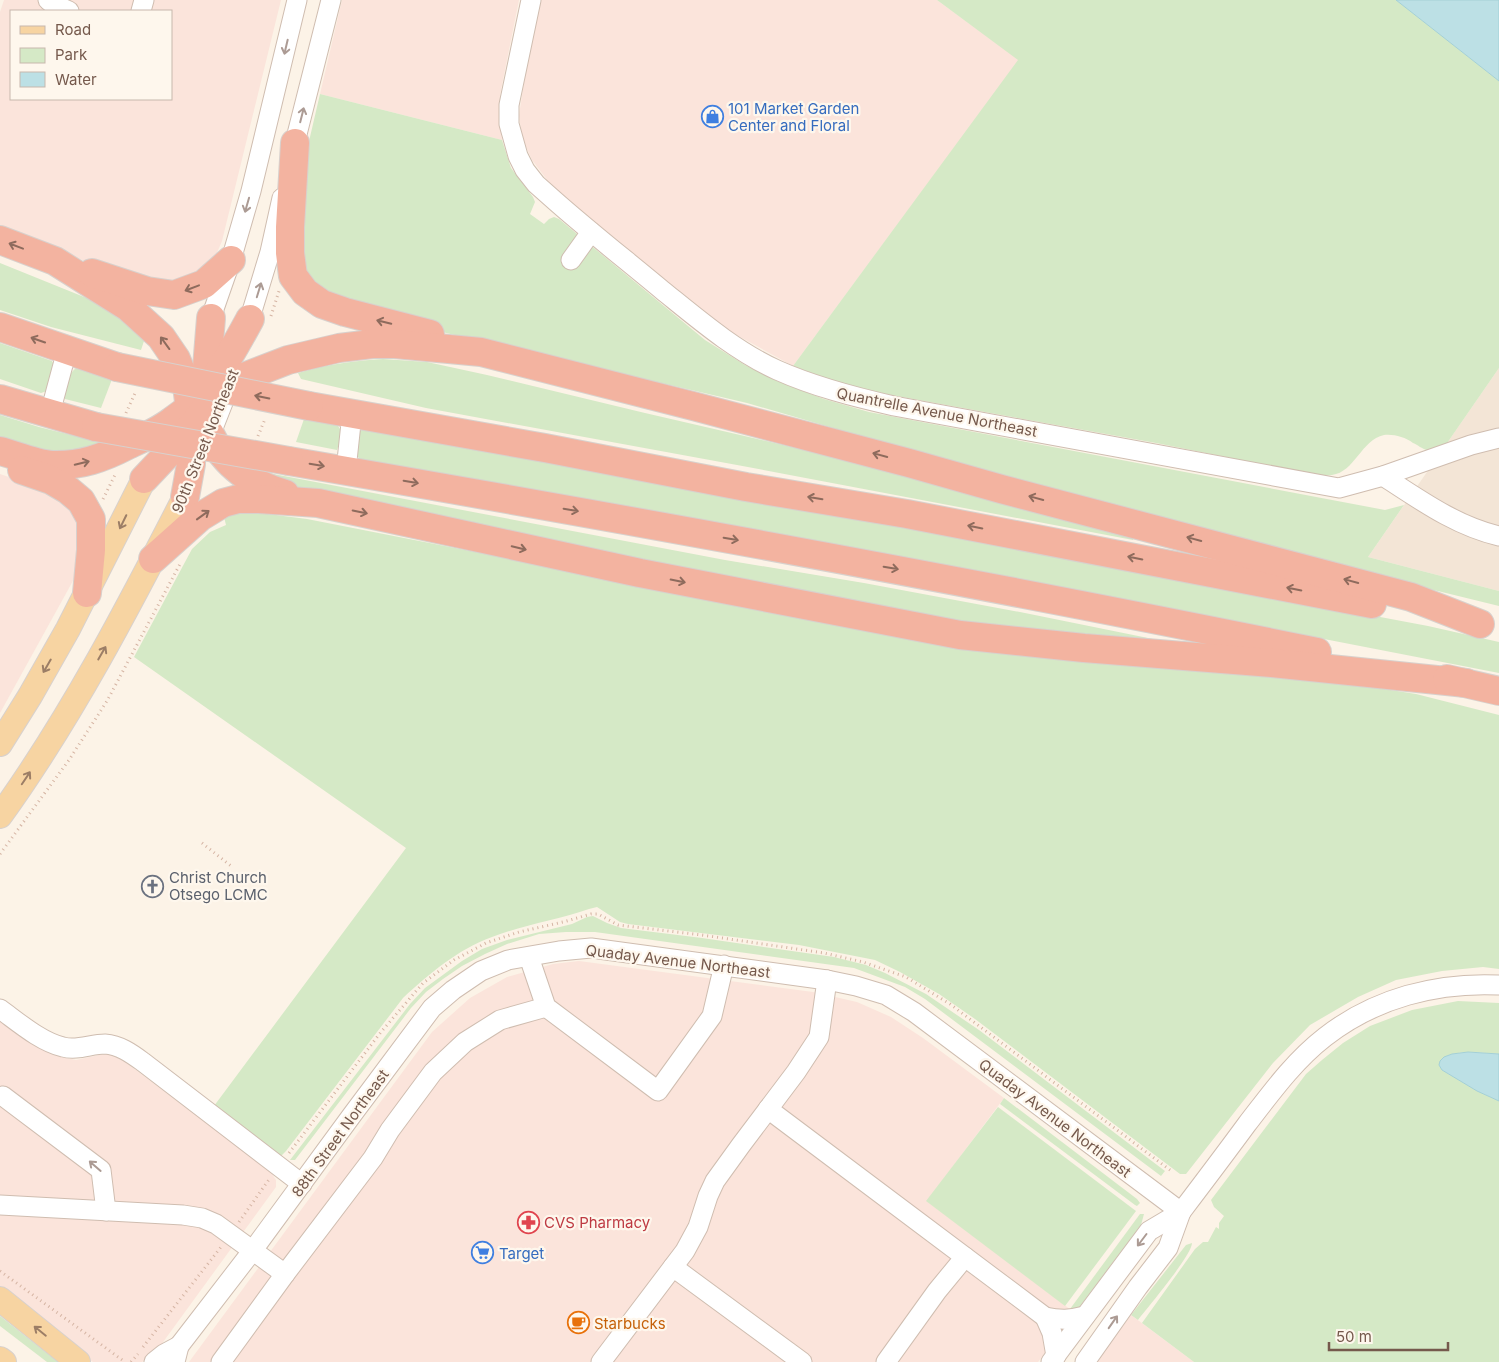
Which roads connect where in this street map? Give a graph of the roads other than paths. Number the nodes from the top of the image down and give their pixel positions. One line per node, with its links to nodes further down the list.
1 (48, 0): 5 (street)
2 (297, 0): 9 (street, one-way to 9)
3 (331, 0): 6 (street, 90th Street Northeast, one-way to 3)
4 (531, 0): 7 (street, Quantrelle Avenue Northeast)
5 (67, 10)
6 (295, 143): 13 (street, 90th Street Northeast, one-way to 6); 16 (highway, one-way to 6)
7 (591, 232): 10 (street); 26 (street, Quantrelle Avenue Northeast)
8 (0, 240): 11 (highway, one-way to 8)
9 (231, 260): 11 (highway, one-way to 11); 12 (street)
10 (571, 260)
11 (55, 261): 19 (highway, one-way to 11)
12 (211, 318): 19 (highway)
13 (250, 319): 17 (street, 90th Street Northeast); 19 (highway)
14 (0, 327): 15 (highway, one-way to 14)
15 (67, 350): 20 (street); 21 (highway, one-way to 15, bridge)
16 (481, 352): 17 (highway); 33 (highway, one-way to 16)
17 (231, 382): 19 (highway)
18 (0, 398): 20 (highway)
19 (195, 411): 23 (highway, one-way to 19); 27 (highway); 28 (highway); 29 (highway)
20 (50, 413): 25 (highway, one-way to 25, bridge)
21 (352, 414): 25 (street); 33 (highway, one-way to 21)
22 (1498, 437): 26 (street, Quantrelle Avenue Northeast)
23 (0, 451)
24 (0, 462): 32 (highway)
25 (346, 470): 34 (highway, one-way to 34)
26 (1383, 476): 30 (street)
27 (144, 479): 32 (main road, one-way to 32)
28 (186, 497): 31 (main road, 90th Street Northeast)
29 (318, 503): 31 (highway, one-way to 29); 34 (highway, one-way to 34)
30 (1499, 536)
31 (153, 559): 37 (main road, 90th Street Northeast, one-way to 31)
32 (87, 593): 36 (main road, one-way to 36)
33 (1489, 626)
34 (1466, 683): 35 (highway)
35 (1499, 691)
36 (0, 744)
37 (0, 816)
38 (529, 957): 39 (street, Quaday Avenue Northeast); 42 (street); 46 (street, 88th Street Northeast)
39 (724, 965): 40 (street, Quaday Avenue Northeast); 42 (street)
40 (827, 980): 45 (street); 49 (street, Quaday Avenue Northeast)
41 (1499, 984): 49 (street)
42 (546, 1007): 53 (street)
43 (0, 1010): 46 (street)
44 (3, 1096): 48 (street, one-way to 44)
45 (768, 1110): 51 (street); 52 (street)
46 (302, 1184): 50 (street, 88th Street Northeast)
47 (0, 1205): 48 (street)
48 (106, 1211): 50 (street)
49 (1181, 1212): 55 (street, one-way to 55); 67 (street, one-way to 49)
50 (253, 1250): 53 (street); 57 (street, 88th Street Northeast)
51 (965, 1257): 56 (street); 66 (street)
52 (673, 1267): 64 (street); 65 (street)
53 (285, 1274): 63 (street)
54 (0, 1299): 61 (main road, one-way to 54)
55 (1085, 1316): 56 (street); 59 (street)
56 (1045, 1317): 59 (street)
57 (177, 1354): 62 (street, 88th Street Northeast)
58 (0, 1359): 60 (main road)
59 (1054, 1359)
60 (4, 1362)
61 (78, 1362)
62 (154, 1362)
63 (221, 1362)
64 (601, 1362)
65 (802, 1362)
66 (886, 1362)
67 (1085, 1362)

